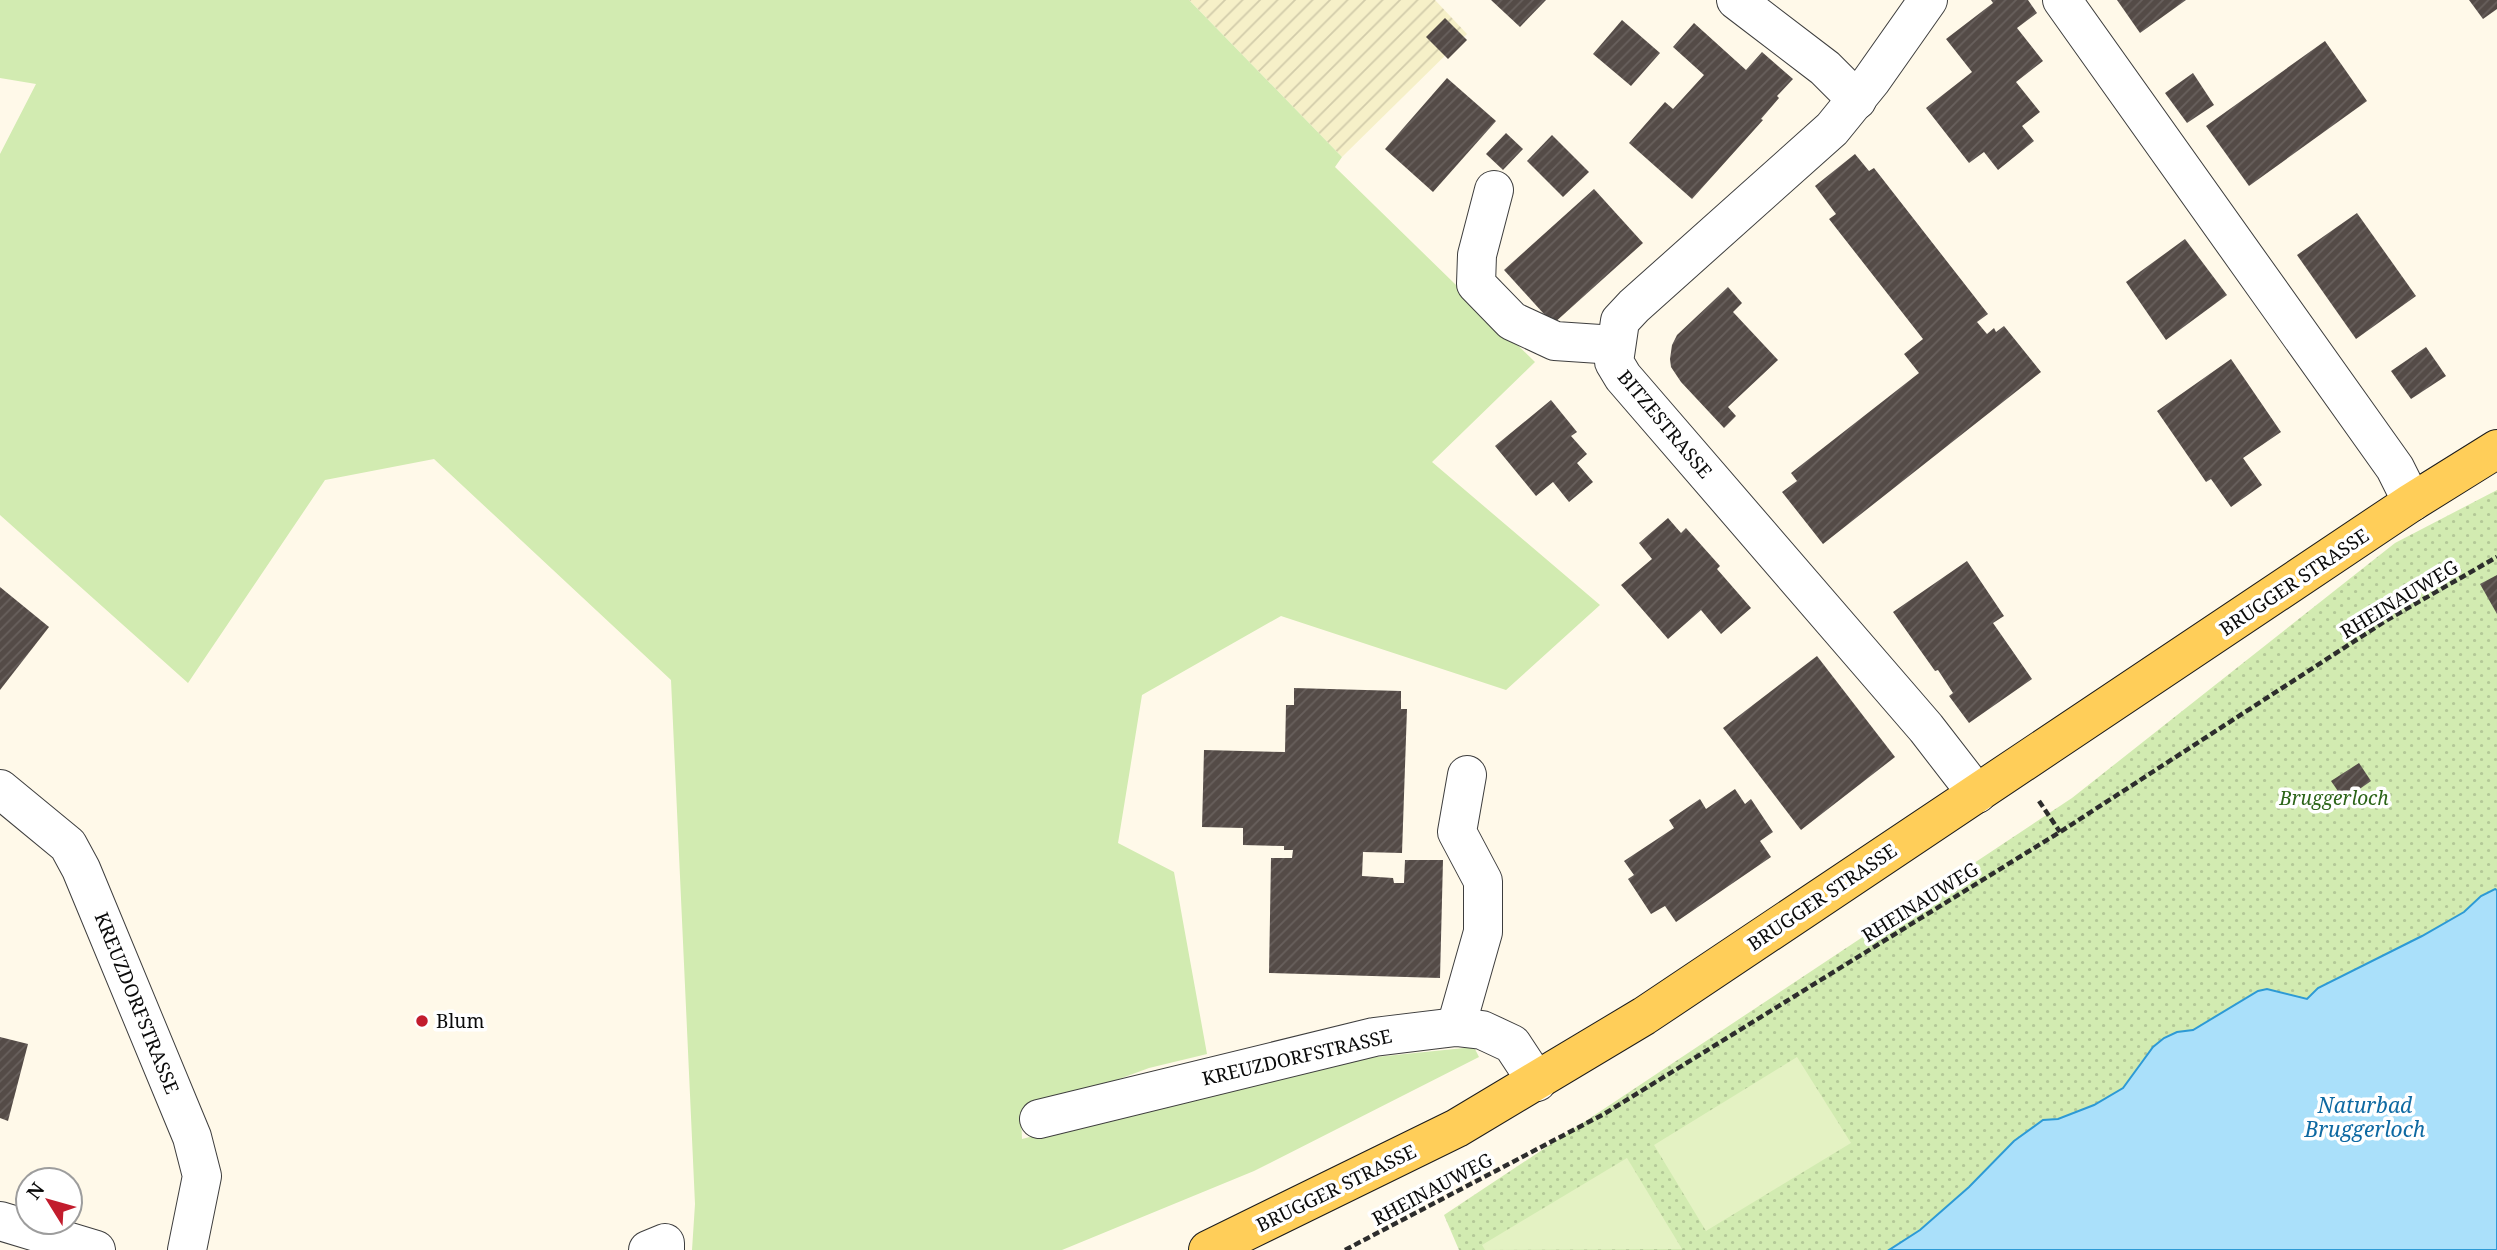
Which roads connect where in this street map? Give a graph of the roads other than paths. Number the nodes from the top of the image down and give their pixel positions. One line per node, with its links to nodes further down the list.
1 (1736, 0): 4 (street)
2 (1927, 0): 4 (street, BITZESTRASSE)
3 (2062, 0): 8 (street)
4 (1857, 100): 6 (street, BITZESTRASSE)
5 (1493, 190): 6 (street)
6 (1615, 345): 11 (street, BITZESTRASSE)
7 (2497, 449): 8 (main road, BRUGGER STRASSE)
8 (2412, 502): 11 (main road, BRUGGER STRASSE)
9 (1467, 775): 12 (street)
10 (0, 789): 17 (street, KREUZDORFSTRASSE)
11 (1976, 794): 13 (main road, BRUGGER STRASSE)
12 (1456, 1027): 13 (street, KREUZDORFSTRASSE); 14 (street, KREUZDORFSTRASSE)
13 (1537, 1082): 20 (main road, BRUGGER STRASSE)
14 (1039, 1119)
15 (0, 1221): 16 (street)
16 (91, 1249)
17 (187, 1250)
18 (648, 1250): 19 (street)
19 (665, 1250)
20 (1208, 1250)

